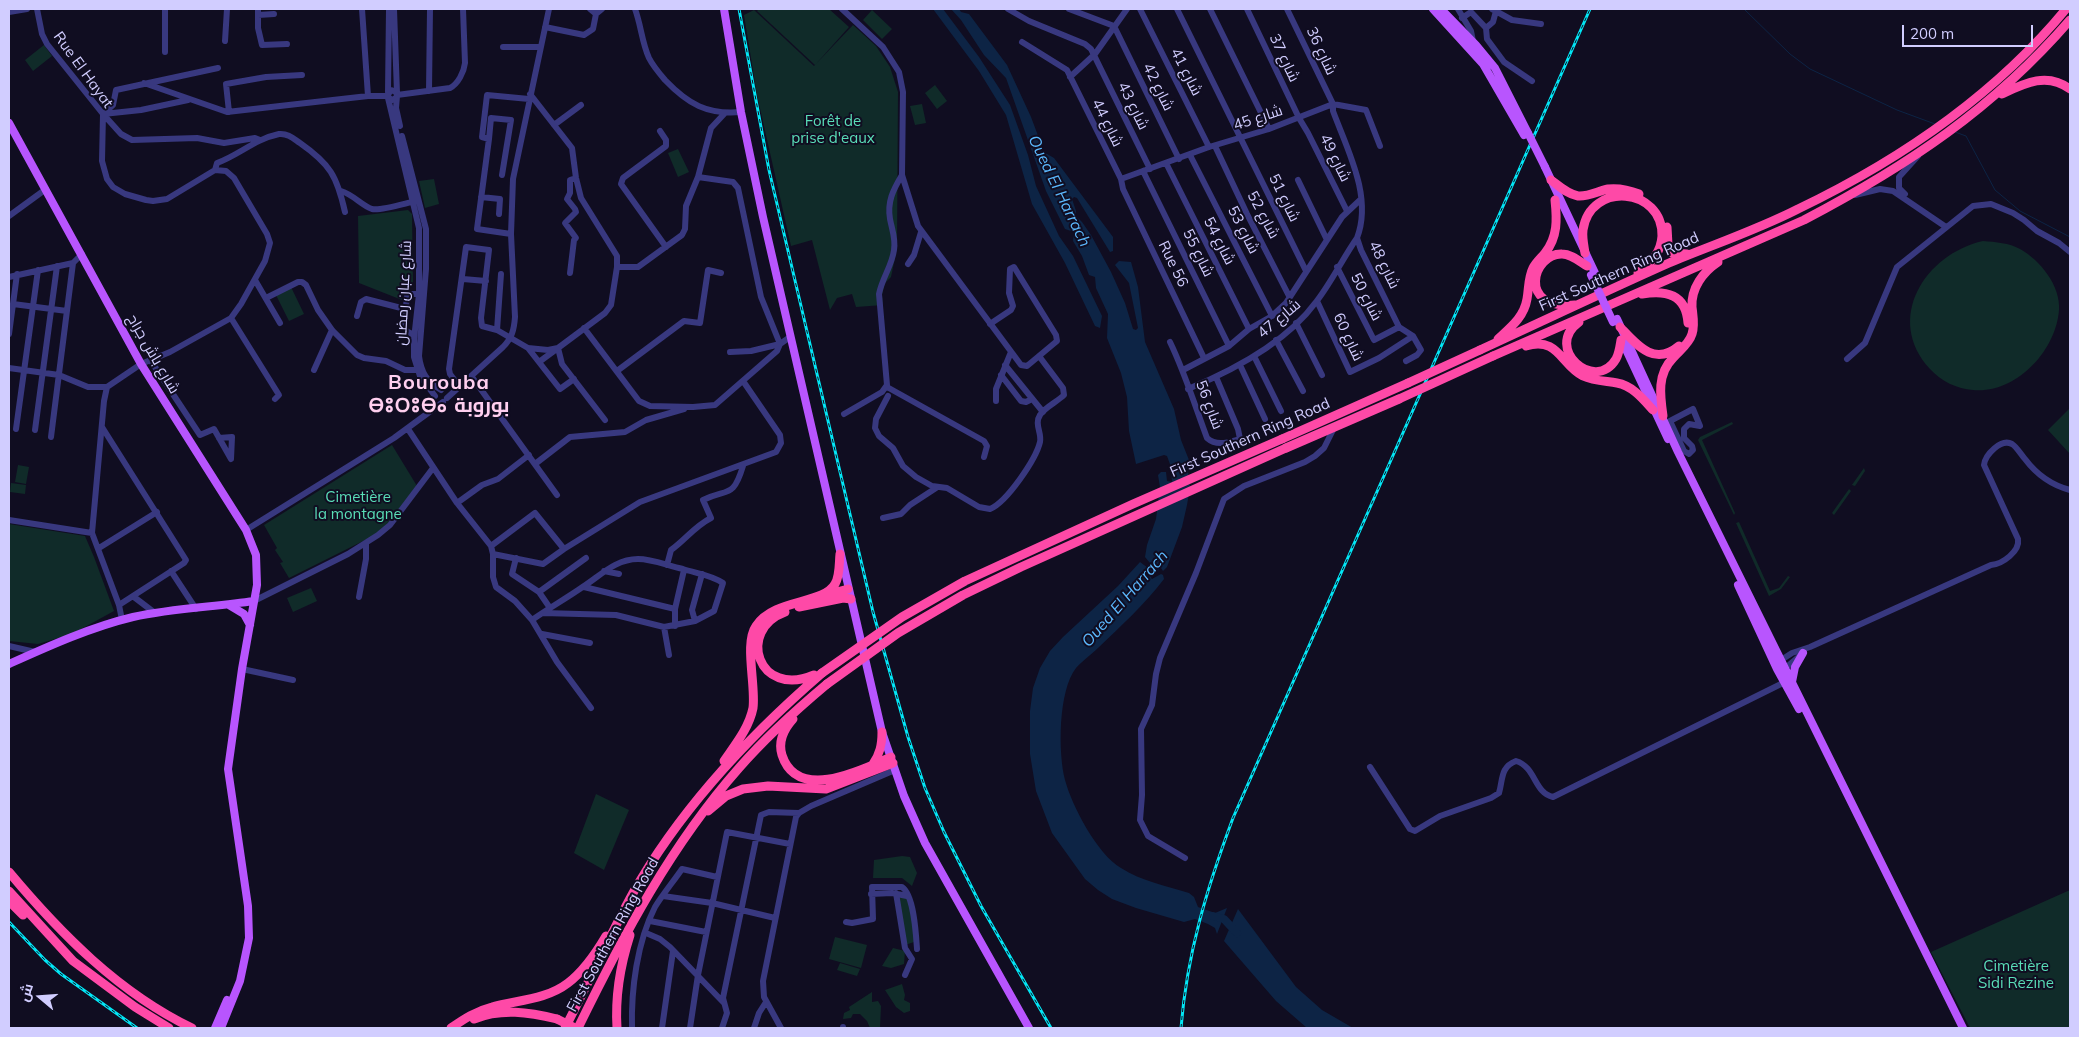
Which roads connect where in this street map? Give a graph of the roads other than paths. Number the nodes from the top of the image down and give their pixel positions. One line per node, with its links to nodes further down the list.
1 (27, 9): 30 (street)
2 (37, 9): 66 (street, Rue El Hayat)
3 (165, 9): 46 (street)
4 (227, 9): 40 (street)
5 (362, 9): 57 (street)
6 (389, 9): 55 (street, شارع عبان رمضان)
7 (394, 9): 56 (street, شارع عبان رمضان)
8 (430, 9): 54 (street)
9 (463, 9): 54 (street)
10 (549, 9): 37 (street)
11 (590, 9): 33 (street)
12 (602, 9): 33 (street)
13 (636, 9): 65 (street)
14 (724, 9): 64 (main road)
15 (842, 9): 86 (street)
16 (1008, 9): 47 (street)
17 (1069, 9): 38 (street)
18 (1127, 9): 38 (street)
19 (1140, 9): 76 (street, شارع 41)
20 (1177, 9): 73 (street, شارع 51)
21 (1210, 9): 70 (street)
22 (1247, 9): 67 (street, شارع 37)
23 (1287, 9): 61 (street, شارع 36)
24 (1433, 9): 72 (main road)
25 (1442, 9): 41 (main road)
26 (1458, 9): 34 (street)
27 (2066, 9): 114 (highway, First Southern Ring Road)
28 (1473, 10): 34 (street); 39 (street)
29 (1494, 10): 36 (street); 39 (street)
30 (9, 12)
31 (258, 12): 32 (street); 43 (street)
32 (274, 14)
33 (596, 14): 37 (street)
34 (1462, 18): 41 (street)
35 (2070, 20): 60 (highway, First Southern Ring Road)
36 (1541, 24)
37 (545, 26): 45 (street)
38 (1114, 26): 47 (street); 80 (street, شارع 42)
39 (1486, 28): 51 (street)
40 (225, 41)
41 (1473, 41): 72 (main road)
42 (1022, 42): 50 (street, شارع 44)
43 (287, 44)
44 (503, 47): 45 (street)
45 (540, 48): 58 (street)
46 (165, 52)
47 (1095, 54): 50 (street); 84 (street, شارع 43)
48 (218, 68): 52 (street)
49 (302, 75): 63 (street)
50 (1070, 77): 89 (street, شارع 44)
51 (1532, 81)
52 (144, 83): 59 (street); 66 (street)
53 (2070, 89): 60 (highway)
54 (429, 91): 56 (street)
55 (388, 95): 56 (street); 57 (street); 97 (street, شارع عبان رمضان)
56 (397, 95): 97 (street, شارع عبان رمضان)
57 (368, 96): 63 (street)
58 (530, 97): 69 (street); 74 (street); 106 (street)
59 (190, 100): 63 (street); 66 (street)
60 (1991, 100): 78 (highway, First Southern Ring Road)
61 (1333, 104): 67 (street, شارع 45); 77 (street); 98 (street, شارع 48)
62 (581, 105): 69 (street)
63 (229, 112)
64 (741, 112): 65 (street); 160 (main road)
65 (725, 113): 87 (street)
66 (103, 114): 75 (street); 83 (street, Rue El Hayat)
67 (1299, 118): 70 (street, شارع 45); 100 (street, شارع 49)
68 (9, 123): 92 (main road, شارع باش جراح)
69 (554, 125): 88 (street)
70 (1269, 128): 73 (street, شارع 45)
71 (660, 131): 109 (street)
72 (1526, 134): 82 (main road)
73 (1241, 136): 76 (street, شارع 45); 122 (street, شارع 51)
74 (489, 139): 85 (street); 96 (street)
75 (260, 140): 83 (street, Rue El Hayat); 93 (street)
76 (1212, 146): 79 (street, شارع 45); 134 (street, شارع 52)
77 (1380, 146)
78 (1921, 152): 94 (street); 95 (highway, First Southern Ring Road)
79 (1190, 154): 80 (street, شارع 45); 146 (street, شارع 53)
80 (1179, 159): 81 (street, شارع 45)
81 (1166, 163): 84 (street, شارع 45); 156 (street, شارع 54)
82 (1543, 168): 91 (main road); 99 (main road)
83 (215, 170): 130 (street)
84 (1146, 170): 89 (street, شارع 45); 167 (street, شارع 55)
85 (502, 175)
86 (902, 175): 105 (street); 198 (street)
87 (698, 177): 109 (street); 166 (street)
88 (576, 178): 119 (street); 124 (street)
89 (1121, 180): 175 (street, Rue 56)
90 (1298, 180): 108 (street)
91 (1551, 180): 112 (main road); 114 (highway)
92 (46, 189): 103 (street); 113 (main road, شارع باش جراح)
93 (341, 191): 97 (street); 101 (street)
94 (1900, 192): 95 (street); 104 (street)
95 (1851, 196): 110 (highway, First Southern Ring Road)
96 (481, 197): 102 (street); 106 (street)
97 (417, 200): 133 (street, شارع عبان رمضان)
98 (1360, 200): 100 (street); 107 (street, شارع 48)
99 (1555, 200): 118 (main road); 165 (highway)
100 (1348, 211): 108 (street)
101 (346, 212)
102 (499, 214)
103 (9, 216)
104 (1947, 226): 111 (street); 176 (street)
105 (921, 232): 116 (street); 151 (street)
106 (511, 234): 161 (street)
107 (1357, 238): 120 (street, شارع 47); 152 (street, شارع 48)
108 (1327, 240): 122 (street)
109 (666, 247): 119 (street)
110 (1735, 250): 135 (highway, First Southern Ring Road); 213 (highway)
111 (2070, 252)
112 (1585, 253): 127 (main road); 132 (highway)
113 (82, 254): 115 (street); 180 (main road, شارع باش جراح)
114 (1690, 254): 132 (highway, First Southern Ring Road)
115 (73, 263): 117 (street); 143 (street)
116 (908, 264)
117 (57, 266): 121 (street); 141 (street)
118 (1587, 266): 127 (main road); 138 (highway)
119 (617, 267): 153 (street)
120 (1337, 267): 137 (street, شارع 47); 152 (street, شارع 50)
121 (38, 270): 125 (street); 140 (street)
122 (1306, 271): 134 (street)
123 (721, 272): 188 (street)
124 (570, 273)
125 (18, 274): 128 (street); 139 (street)
126 (501, 274): 155 (street)
127 (1593, 274): 150 (main road, bridge)
128 (9, 277)
129 (463, 278): 131 (street); 131 (street); 199 (street)
130 (255, 280): 136 (street); 147 (street)
131 (486, 281): 155 (street)
132 (1624, 283): 138 (highway, First Southern Ring Road)
133 (422, 294): 142 (street); 158 (street, شارع عبان رمضان); 201 (street, شارع عبان رمضان)
134 (1289, 296): 146 (street)
135 (1629, 296): 144 (highway, First Southern Ring Road); 150 (highway)
136 (266, 298): 148 (street); 154 (street)
137 (1317, 301): 149 (street, شارع 47); 159 (street, شارع 60)
138 (1583, 303): 165 (highway, First Southern Ring Road)
139 (13, 304): 140 (street); 157 (street)
140 (33, 306): 141 (street); 184 (street)
141 (52, 309): 143 (street); 189 (street)
142 (405, 309): 145 (street); 158 (street)
143 (67, 311): 190 (street)
144 (1590, 314): 163 (highway); 174 (highway, First Southern Ring Road)
145 (358, 316)
146 (1272, 316): 156 (street)
147 (231, 318): 177 (street); 204 (street)
148 (280, 322)
149 (1296, 323): 162 (street, شارع 47); 192 (street)
150 (1617, 323): 163 (main road); 213 (main road)
151 (990, 324): 171 (street); 172 (street)
152 (1399, 327): 159 (street)
153 (584, 328): 169 (street); 188 (street)
154 (332, 330): 185 (street); 186 (street)
155 (497, 330): 161 (street)
156 (1249, 330): 167 (street)
157 (9, 334)
158 (414, 335): 186 (street, شارع عبان رمضان)
159 (1413, 336): 178 (street)
160 (790, 337): 166 (street); 243 (main road)
161 (510, 339): 168 (street); 193 (street)
162 (1276, 340): 173 (street, شارع 47); 202 (street)
163 (1621, 340): 210 (main road)
164 (1170, 342): 187 (street, شارع 56)
165 (1494, 343): 285 (highway, First Southern Ring Road, bridge)
166 (780, 344): 170 (street); 196 (street)
167 (1229, 346): 175 (street)
168 (528, 348): 169 (street); 179 (street)
169 (558, 348): 179 (street); 195 (street)
170 (730, 352)
171 (1011, 352): 172 (street); 181 (street)
172 (1039, 356): 211 (street)
173 (1254, 356): 182 (street, شارع 47); 209 (street)
174 (1493, 356): 210 (highway); 218 (highway, First Southern Ring Road, bridge)
175 (1204, 358): 187 (street, شارع 56)
176 (1847, 359)
177 (151, 361): 180 (street); 223 (street)
178 (1406, 361)
179 (539, 362): 195 (street)
180 (141, 364): 197 (street); 236 (main road, شارع باش جراح)
181 (1005, 365): 191 (street); 206 (street)
182 (1240, 365): 194 (street, شارع 47); 214 (street)
183 (9, 368): 184 (street)
184 (24, 370): 189 (street); 219 (street)
185 (314, 370)
186 (417, 370): 205 (street, شارع عبان رمضان)
187 (1184, 370): 200 (street, شارع 56)
188 (617, 371): 208 (street)
189 (43, 372): 190 (street); 221 (street)
190 (59, 375): 197 (street); 222 (street)
191 (1001, 375): 206 (street); 207 (street)
192 (1322, 375)
193 (472, 377): 199 (street); 224 (street)
194 (1216, 377): 200 (street, شارع 47); 200 (street, شارع 56)
195 (574, 379): 215 (street)
196 (743, 381): 208 (street); 227 (street)
197 (107, 387): 217 (street)
198 (886, 387): 212 (street); 225 (street)
199 (458, 388): 201 (street); 205 (street)
200 (1188, 389)
201 (442, 390): 205 (street); 205 (street, شارع عبان رمضان)
202 (1303, 391)
203 (888, 396): 229 (street)
204 (275, 399)
205 (440, 399): 220 (street)
206 (1032, 399): 211 (street)
207 (996, 401)
208 (693, 407): 226 (street)
209 (1281, 410)
210 (1653, 410): 283 (main road)
211 (1043, 412): 229 (street)
212 (844, 414)
213 (1663, 416): 283 (main road)
214 (1265, 419)
215 (605, 420)
216 (1700, 426): 216 (street)
217 (102, 427): 233 (street); 237 (street)
218 (1334, 428): 288 (highway, First Southern Ring Road, bridge); 299 (street)
219 (16, 429)
220 (408, 429): 228 (street); 236 (street)
221 (35, 430)
222 (51, 438)
223 (219, 438)
224 (529, 455): 226 (street); 232 (street)
225 (984, 457)
226 (535, 464): 231 (street)
227 (742, 466): 241 (street); 246 (street)
228 (433, 468): 232 (street); 238 (street)
229 (936, 488): 234 (street)
230 (2070, 490): 276 (street)
231 (557, 494)
232 (457, 503): 239 (street)
233 (157, 512): 240 (street); 249 (street)
234 (883, 518)
235 (9, 520): 237 (street)
236 (246, 530): 259 (main road, شارع باش جراح)
237 (92, 533): 240 (street)
238 (366, 544): 256 (street); 259 (street)
239 (491, 546): 241 (street); 242 (street)
240 (99, 548): 260 (street)
241 (564, 549): 244 (street)
242 (493, 554): 244 (street); 268 (street)
243 (840, 554): 253 (main road); 257 (highway)
244 (516, 558): 254 (street)
245 (586, 558): 254 (street)
246 (667, 565): 247 (street); 248 (street)
247 (604, 570): 250 (street); 252 (street)
248 (684, 570): 251 (street); 264 (street)
249 (171, 571): 255 (street); 263 (street)
250 (619, 574)
251 (702, 574): 269 (street); 269 (street)
252 (584, 586): 262 (street); 264 (street)
253 (848, 589): 257 (highway); 258 (main road)
254 (539, 592): 262 (street)
255 (134, 597): 260 (street); 265 (street)
256 (359, 597)
257 (808, 599): 294 (highway)
258 (851, 599): 285 (highway); 290 (main road)
259 (254, 601): 261 (main road); 270 (main road, شارع باش جراح)
260 (119, 605): 267 (street)
261 (229, 605): 263 (main road); 270 (main road)
262 (550, 608): 266 (street)
263 (196, 609): 265 (main road)
264 (675, 609): 271 (street)
265 (155, 613): 267 (main road)
266 (543, 613): 268 (street); 272 (street)
267 (122, 620): 279 (main road)
268 (532, 620): 273 (street)
269 (695, 621): 271 (street)
270 (250, 625): 284 (main road, شارع باش جراح)
271 (675, 626): 272 (street)
272 (664, 628): 281 (street)
273 (542, 634): 274 (street); 289 (street)
274 (590, 643)
275 (9, 646): 277 (street)
276 (1810, 647): 280 (street); 283 (street)
277 (17, 648): 278 (street); 279 (street)
278 (9, 651)
279 (35, 652): 282 (main road)
280 (1803, 653): 283 (street); 287 (main road)
281 (669, 655)
282 (9, 664)
283 (1780, 666): 287 (main road)
284 (242, 670): 286 (street); 324 (main road, شارع باش جراح)
285 (822, 672): 294 (highway, First Southern Ring Road)
286 (293, 680)
287 (1789, 683): 293 (street); 339 (main road); 340 (main road)
288 (827, 684): 292 (highway); 296 (highway, First Southern Ring Road)
289 (591, 708)
290 (882, 732): 291 (main road); 292 (highway)
291 (893, 763): 292 (highway); 295 (street); 296 (highway); 338 (main road)
292 (871, 766)
293 (1370, 767)
294 (689, 810): 303 (highway, First Southern Ring Road)
295 (799, 813): 297 (street); 298 (street)
296 (695, 823): 305 (highway, First Southern Ring Road)
297 (755, 838): 298 (street); 301 (street); 311 (street)
298 (790, 844): 312 (street)
299 (1185, 858)
300 (9, 871): 326 (highway)
301 (717, 877): 307 (street); 310 (street)
302 (9, 891): 319 (highway)
303 (633, 893): 327 (highway); 329 (highway, First Southern Ring Road)
304 (896, 893): 306 (street); 308 (street); 321 (street)
305 (648, 894): 330 (highway, First Southern Ring Road); 331 (highway)
306 (871, 894): 308 (street); 314 (street)
307 (663, 896): 310 (street); 313 (street)
308 (907, 896): 317 (street)
309 (9, 901): 319 (highway)
310 (712, 903): 311 (street); 315 (street)
311 (741, 910): 312 (street); 323 (street)
312 (775, 918): 322 (street)
313 (650, 921): 315 (street); 316 (street)
314 (846, 922)
315 (706, 932): 320 (street)
316 (646, 933): 318 (street); 332 (street)
317 (917, 949)
318 (673, 951): 320 (street); 333 (street)
319 (64, 952): 325 (highway)
320 (698, 975): 323 (street); 334 (street)
321 (905, 975)
322 (766, 1002): 336 (street); 337 (street)
323 (725, 1004): 335 (street)
324 (219, 1025)
325 (169, 1028)
326 (192, 1028)
327 (451, 1028)
328 (456, 1028): 330 (highway, bridge)
329 (564, 1028)
330 (577, 1028)
331 (617, 1028)
332 (632, 1028)
333 (662, 1028)
334 (690, 1028)
335 (722, 1028)
336 (755, 1028)
337 (781, 1028)
338 (1029, 1028)
339 (1958, 1028)
340 (1963, 1028)

